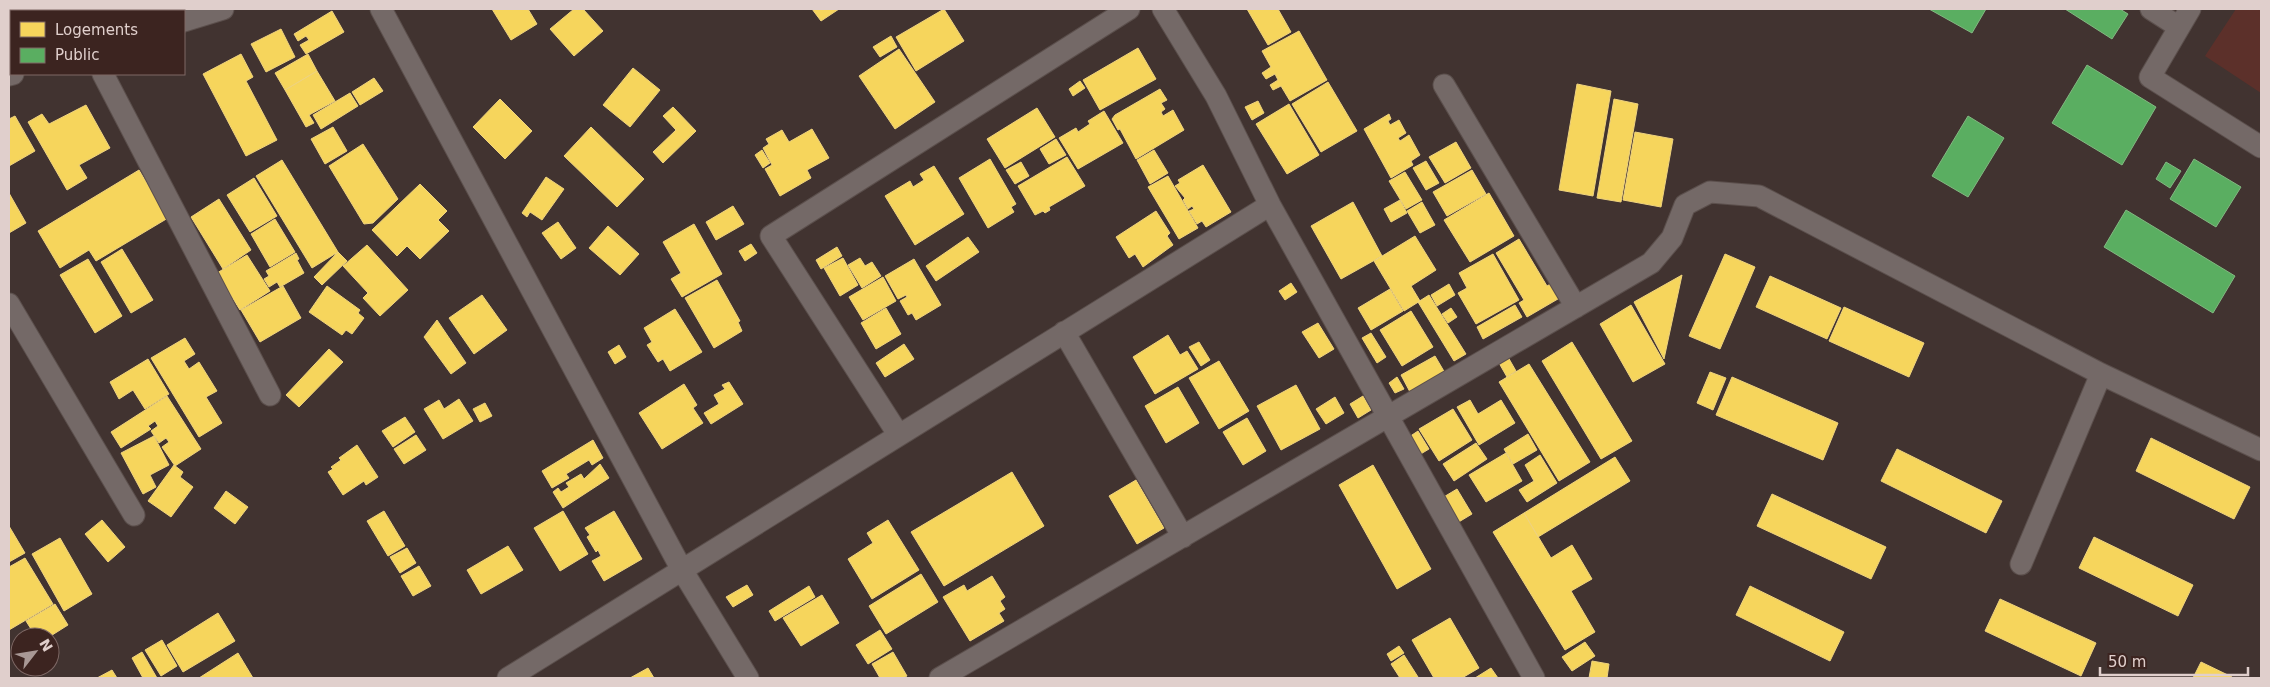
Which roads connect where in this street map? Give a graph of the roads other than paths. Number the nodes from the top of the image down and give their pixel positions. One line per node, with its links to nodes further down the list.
1 (223, 9): 7 (street)
2 (381, 9): 23 (street)
3 (1129, 9): 18 (street)
4 (1163, 9): 11 (street)
5 (2151, 9): 6 (street)
6 (2185, 18): 10 (street)
7 (185, 21)
8 (104, 75): 16 (street)
9 (1444, 85): 13 (street)
10 (2261, 147)
11 (1270, 205): 14 (street); 17 (street)
12 (9, 304): 20 (street)
13 (1576, 307): 15 (street); 17 (street)
14 (1064, 332): 18 (street); 21 (street)
15 (2101, 374): 19 (street); 22 (street)
16 (270, 395)
17 (1388, 416): 21 (street); 27 (street)
18 (898, 434): 23 (street)
19 (2261, 450)
20 (134, 515)
21 (1183, 536): 26 (street)
22 (2021, 564)
23 (682, 570): 24 (street); 25 (street)
24 (508, 678)
25 (748, 678)
26 (940, 678)
27 (1534, 678)

